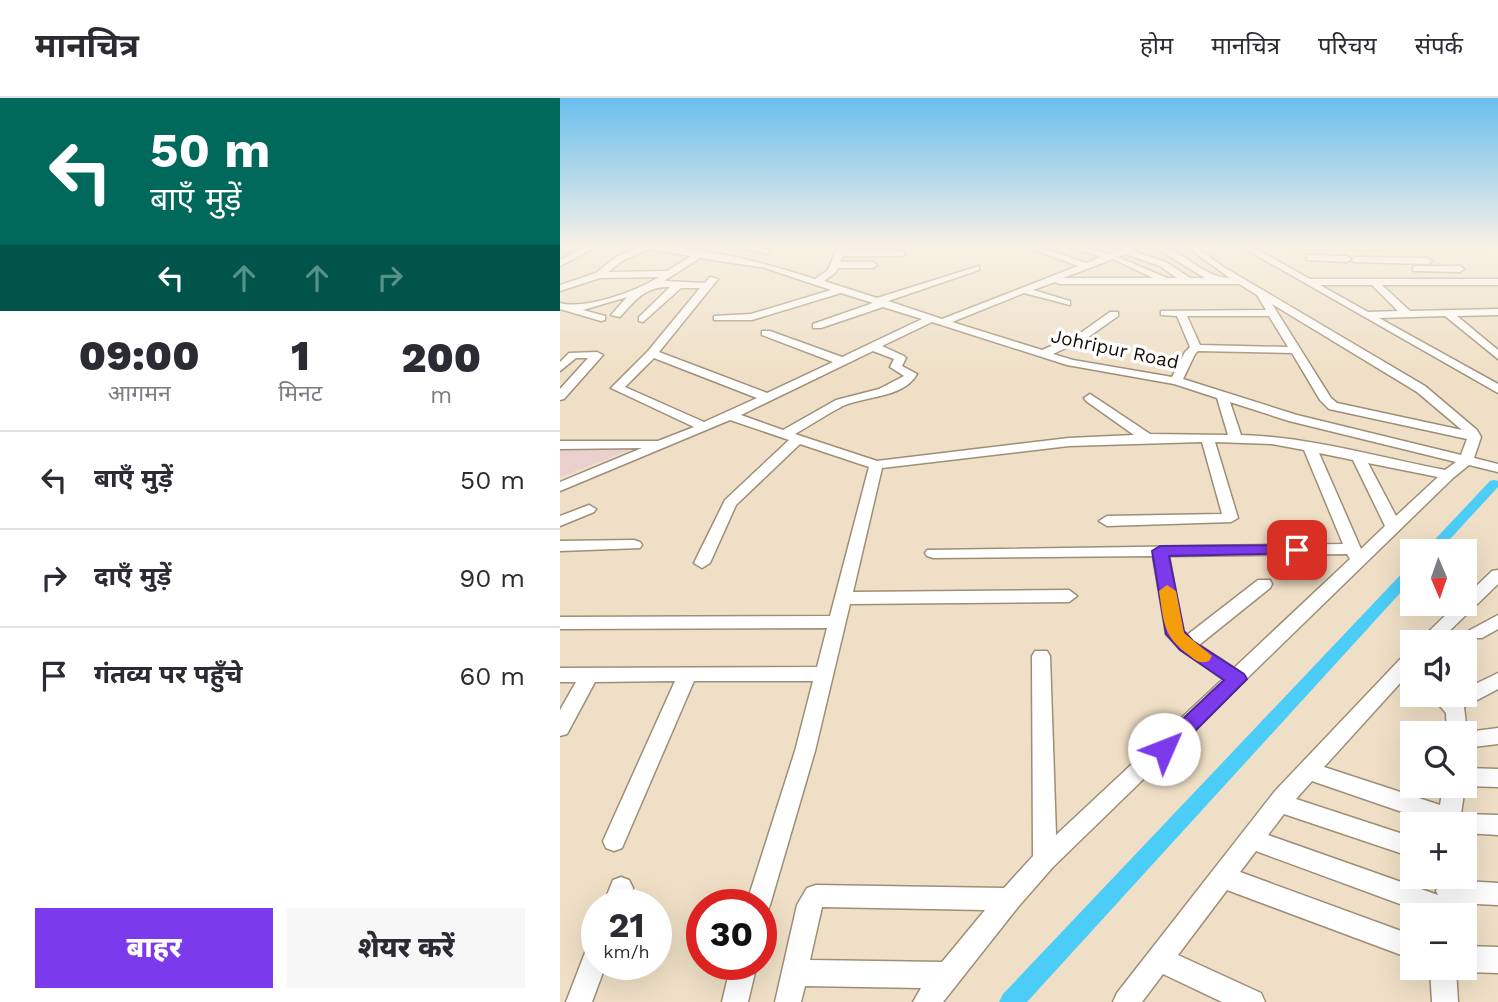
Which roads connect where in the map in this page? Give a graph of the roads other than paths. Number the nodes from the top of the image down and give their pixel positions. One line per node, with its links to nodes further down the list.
1 (647, 288): 11 (street)
2 (675, 288): 28 (street)
3 (706, 288): 36 (street)
4 (920, 288): 13 (street)
5 (1028, 288): 10 (street)
6 (1254, 288): 12 (street)
7 (1324, 288): 24 (street)
8 (1380, 288): 23 (street)
9 (844, 289): 13 (street, Johripur Road); 27 (street)
10 (1023, 290): 14 (street); 29 (street)
11 (637, 292): 16 (street); 25 (street)
12 (1260, 292): 20 (street); 51 (street)
13 (881, 302): 29 (street, Johripur Road); 30 (street)
14 (1067, 303)
15 (560, 306): 16 (street)
16 (571, 310): 26 (street)
17 (1498, 312): 21 (street)
18 (1165, 313): 19 (street)
19 (1181, 313): 20 (street); 33 (street)
20 (1273, 313): 34 (street)
21 (1447, 313): 23 (street); 35 (street)
22 (1114, 314): 37 (street)
23 (1407, 314): 24 (street)
24 (1367, 315): 41 (street)
25 (616, 316)
26 (601, 318)
27 (718, 318)
28 (643, 319)
29 (936, 320): 32 (street); 37 (street, Johripur Road)
30 (817, 326)
31 (766, 333): 38 (street)
32 (874, 347): 38 (street); 48 (street)
33 (1196, 348): 34 (street); 40 (street)
34 (1295, 349): 51 (street)
35 (1496, 352)
36 (652, 354): 44 (street); 47 (street)
37 (1044, 354): 40 (street, Johripur Road)
38 (844, 362): 44 (street)
39 (560, 368): 42 (street)
40 (1176, 381): 43 (street, Johripur Road)
41 (1498, 389)
42 (560, 396)
43 (1222, 396): 52 (street); 58 (street, Johripur Road)
44 (768, 398): 46 (street)
45 (1090, 398): 49 (street)
46 (730, 416): 47 (street); 48 (street)
47 (705, 427): 53 (street)
48 (790, 437): 57 (street); 71 (street)
49 (1146, 437): 50 (street); 57 (street)
50 (1207, 437): 52 (street); 64 (street)
51 (1474, 437): 58 (street)
52 (1235, 438): 55 (street)
53 (663, 444): 54 (street); 61 (street)
54 (560, 445)
55 (1309, 446): 56 (street); 70 (street)
56 (1358, 456): 59 (street); 65 (street)
57 (876, 465): 75 (street)
58 (1482, 465): 59 (street); 60 (street, Johripur Road)
59 (1448, 474): 65 (street)
60 (1498, 476)
61 (560, 487)
62 (589, 509): 63 (street)
63 (560, 521)
64 (1107, 521)
65 (1394, 528): 70 (street)
66 (634, 545): 67 (street)
67 (560, 546)
68 (1160, 551): 69 (street); 70 (street); 81 (street)
69 (933, 553)
70 (1355, 556): 88 (street)
71 (702, 563)
72 (1497, 577): 79 (street)
73 (1264, 584): 81 (street)
74 (1069, 596): 75 (street)
75 (842, 598): 77 (street)
76 (1498, 621): 80 (street)
77 (836, 622): 78 (street); 83 (street)
78 (560, 623)
79 (1440, 630)
80 (1477, 633)
81 (1186, 645): 88 (street)
82 (1041, 656): 104 (street)
83 (824, 674): 86 (street); 106 (street)
84 (560, 675): 85 (street)
85 (589, 675): 86 (street); 91 (street)
86 (687, 675): 102 (street)
87 (1400, 676): 94 (street)
88 (1237, 679): 104 (street)
89 (1498, 680): 90 (street)
90 (1477, 688)
91 (560, 728)
92 (1498, 736): 93 (street)
93 (1477, 739)
94 (1308, 771): 97 (street); 98 (street)
95 (1477, 778): 96 (street)
96 (1498, 778)
97 (1279, 803): 101 (street); 103 (street)
98 (1424, 812)
99 (1477, 823): 100 (street)
100 (1498, 825)
101 (1251, 839): 105 (street); 108 (street)
102 (614, 841)
103 (1400, 842)
104 (1045, 860): 109 (street)
105 (1222, 877): 110 (street); 111 (street)
106 (763, 889)
107 (1498, 894): 108 (street)
108 (1446, 898)
109 (1009, 899): 114 (street); 115 (street)
110 (1400, 943)
111 (1159, 959): 123 (street); 124 (street)
112 (1477, 959): 113 (street)
113 (1498, 960)
114 (794, 973): 115 (street); 121 (street)
115 (947, 975): 122 (street)
116 (587, 980): 119 (street)
117 (740, 980): 120 (street)
118 (1443, 980): 125 (street)
119 (579, 1002)
120 (735, 1002)
121 (788, 1002)
122 (926, 1002)
123 (1126, 1002)
124 (1252, 1002)
125 (1444, 1002)

